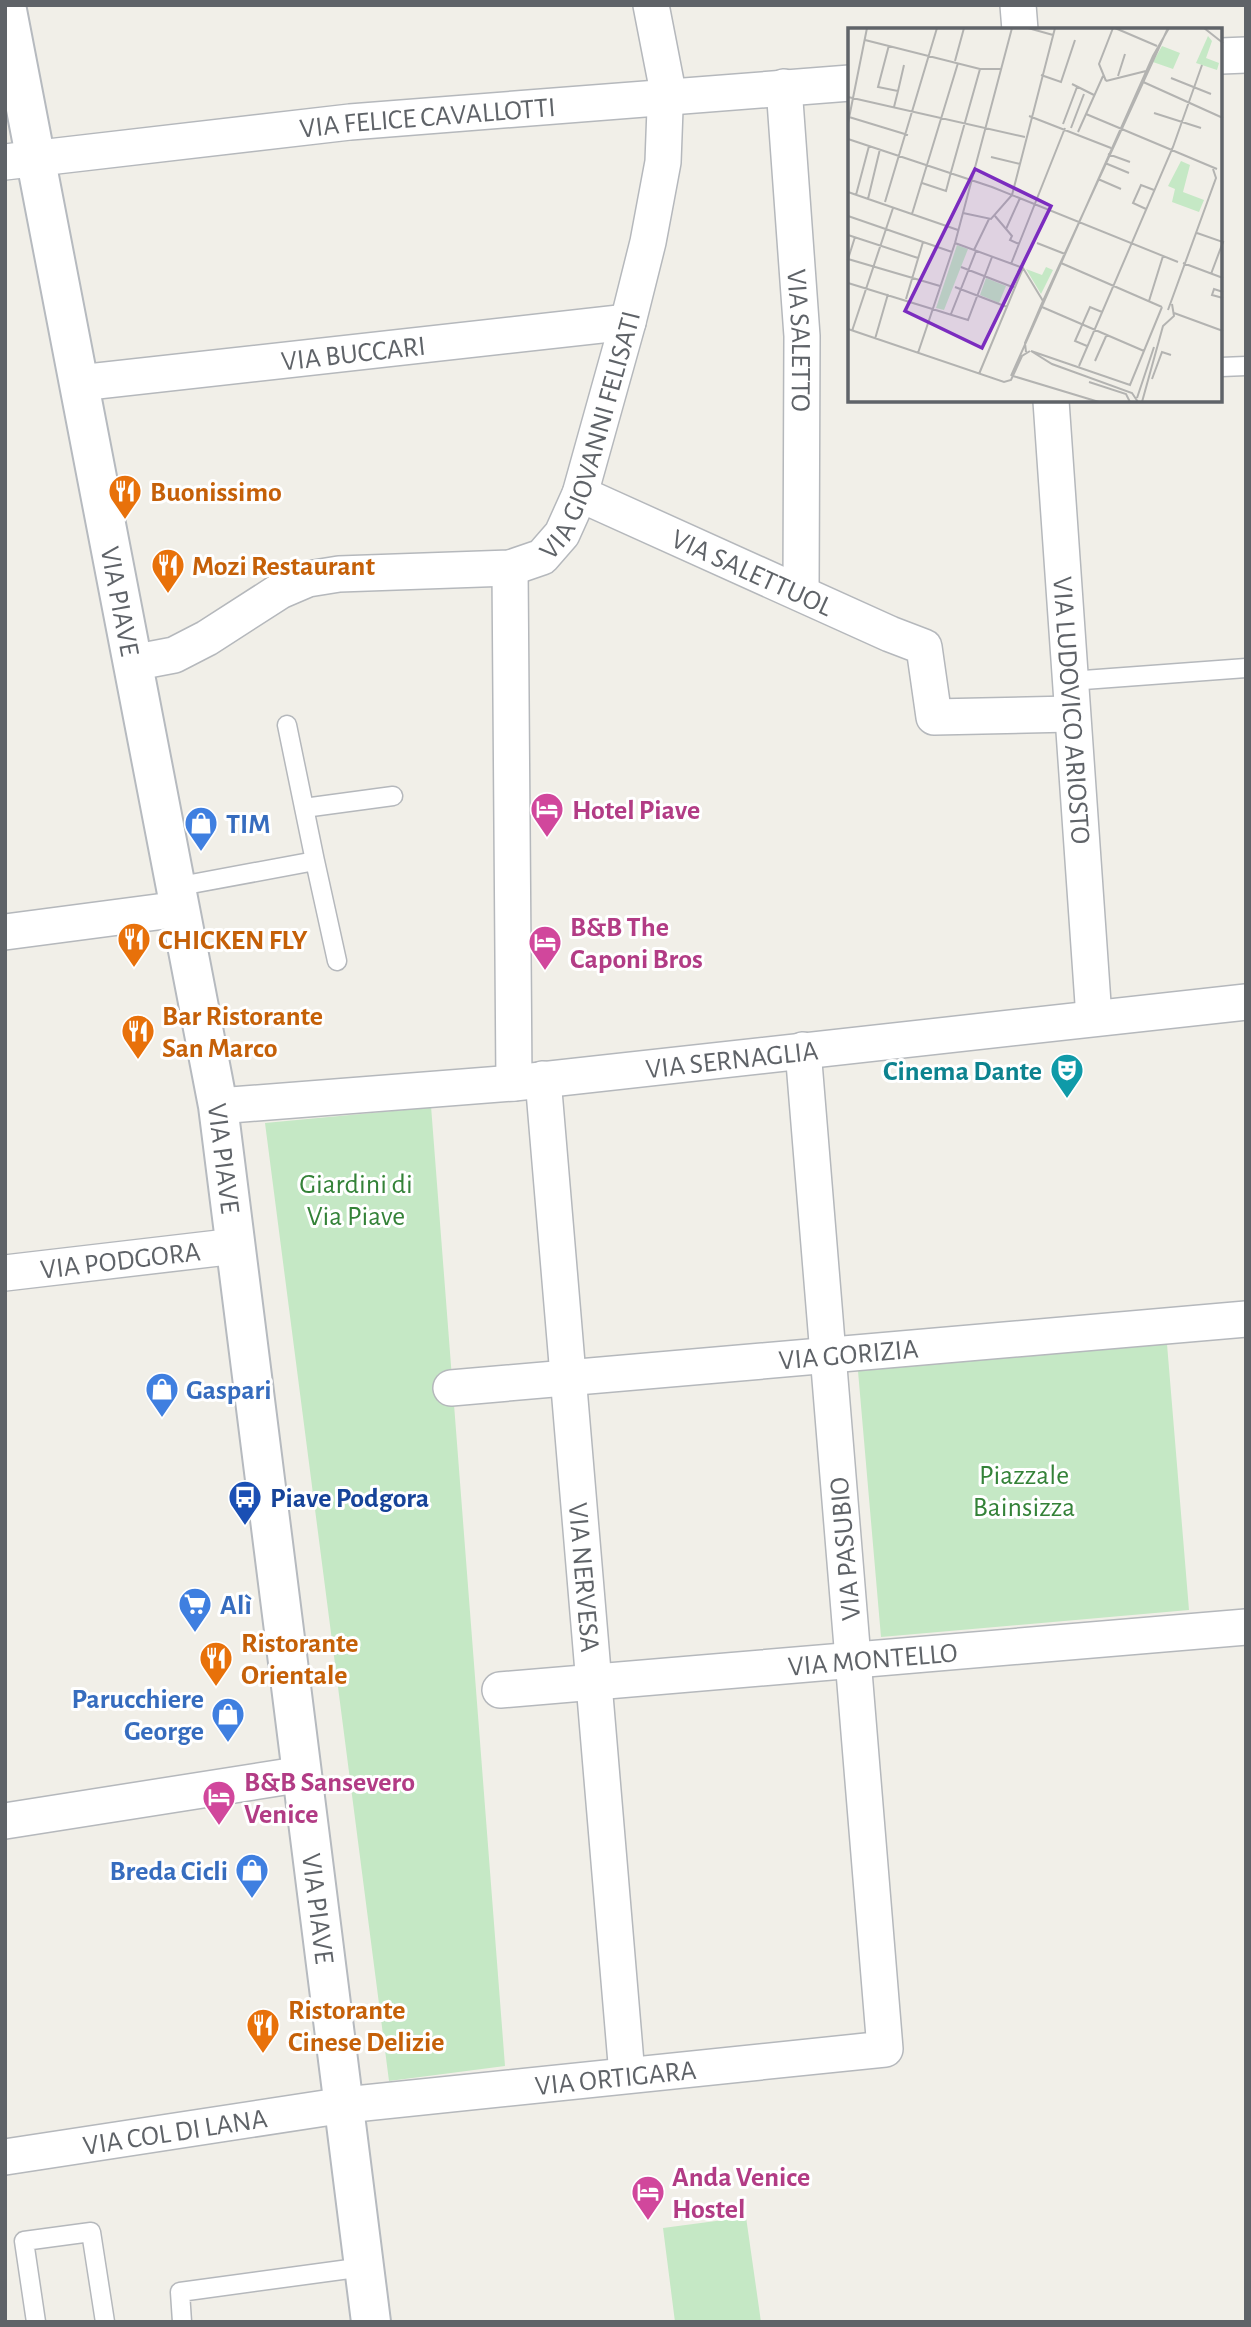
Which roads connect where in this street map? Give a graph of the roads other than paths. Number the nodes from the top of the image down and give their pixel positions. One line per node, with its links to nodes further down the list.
1 (6, 5): 10 (street, VIA PIAVE)
2 (651, 5): 9 (street, VIA GIOVANNI FELISATI)
3 (1018, 5): 4 (street)
4 (1020, 28)
5 (1246, 55): 6 (street)
6 (1223, 56)
7 (848, 83): 8 (street, VIA FELICE CAVALLOTTI)
8 (784, 87): 9 (street, VIA FELICE CAVALLOTTI); 18 (street, VIA SALETTO)
9 (666, 96): 10 (street, VIA FELICE CAVALLOTTI); 11 (street, VIA GIOVANNI FELISATI)
10 (21, 160): 14 (street, VIA PIAVE)
11 (628, 322): 14 (street, VIA BUCCARI); 16 (street, VIA GIOVANNI FELISATI)
12 (1246, 366): 13 (lane)
13 (1223, 367)
14 (79, 383): 19 (street, VIA PIAVE)
15 (1051, 402): 21 (street, VIA LUDOVICO ARIOSTO)
16 (580, 494): 17 (street, VIA GIOVANNI FELISATI); 18 (street, VIA SALETTUOL)
17 (510, 568): 19 (street, VIA GIOVANNI FELISATI); 32 (street, VIA NERVESA)
18 (801, 592): 21 (street, VIA SALETTUOL)
19 (132, 663): 26 (street, VIA PIAVE)
20 (1246, 668): 21 (lane)
21 (1070, 697): 30 (street, VIA LUDOVICO ARIOSTO)
22 (287, 725): 24 (lane)
23 (393, 796): 24 (lane)
24 (304, 808): 25 (lane)
25 (315, 861): 26 (lane); 28 (lane)
26 (177, 898): 27 (street); 33 (street, VIA PIAVE)
27 (5, 932)
28 (337, 961)
29 (1246, 1002): 30 (street, VIA SERNAGLIA)
30 (1094, 1018): 31 (street, VIA SERNAGLIA)
31 (803, 1050): 32 (street, VIA SERNAGLIA); 37 (street, VIA PASUBIO)
32 (528, 1081): 33 (street, VIA SERNAGLIA); 38 (street, VIA NERVESA)
33 (218, 1106): 34 (street, VIA PIAVE)
34 (236, 1246): 35 (street, VIA PODGORA); 44 (street, VIA PIAVE)
35 (5, 1273)
36 (1246, 1319): 37 (street, VIA GORIZIA)
37 (848, 1360): 38 (street, VIA GORIZIA); 41 (street, VIA PASUBIO)
38 (569, 1378): 39 (street, VIA GORIZIA); 42 (street, VIA NERVESA)
39 (451, 1388)
40 (1246, 1627): 41 (street, VIA MONTELLO)
41 (872, 1651): 42 (street, VIA MONTELLO); 46 (street, VIA PASUBIO)
42 (594, 1682): 43 (street, VIA MONTELLO); 47 (street, VIA NERVESA)
43 (500, 1690)
44 (303, 1774): 45 (street); 48 (street, VIA PIAVE)
45 (5, 1821)
46 (885, 2049): 47 (street, VIA ORTIGARA)
47 (627, 2075): 48 (street, VIA ORTIGARA)
48 (345, 2105): 49 (street, VIA COL DI LANA); 50 (street, VIA PIAVE)
49 (5, 2157)
50 (364, 2267): 53 (lane); 54 (street, VIA PIAVE)
51 (36, 2322): 52 (lane)
52 (105, 2322)
53 (182, 2322)
54 (371, 2322)

